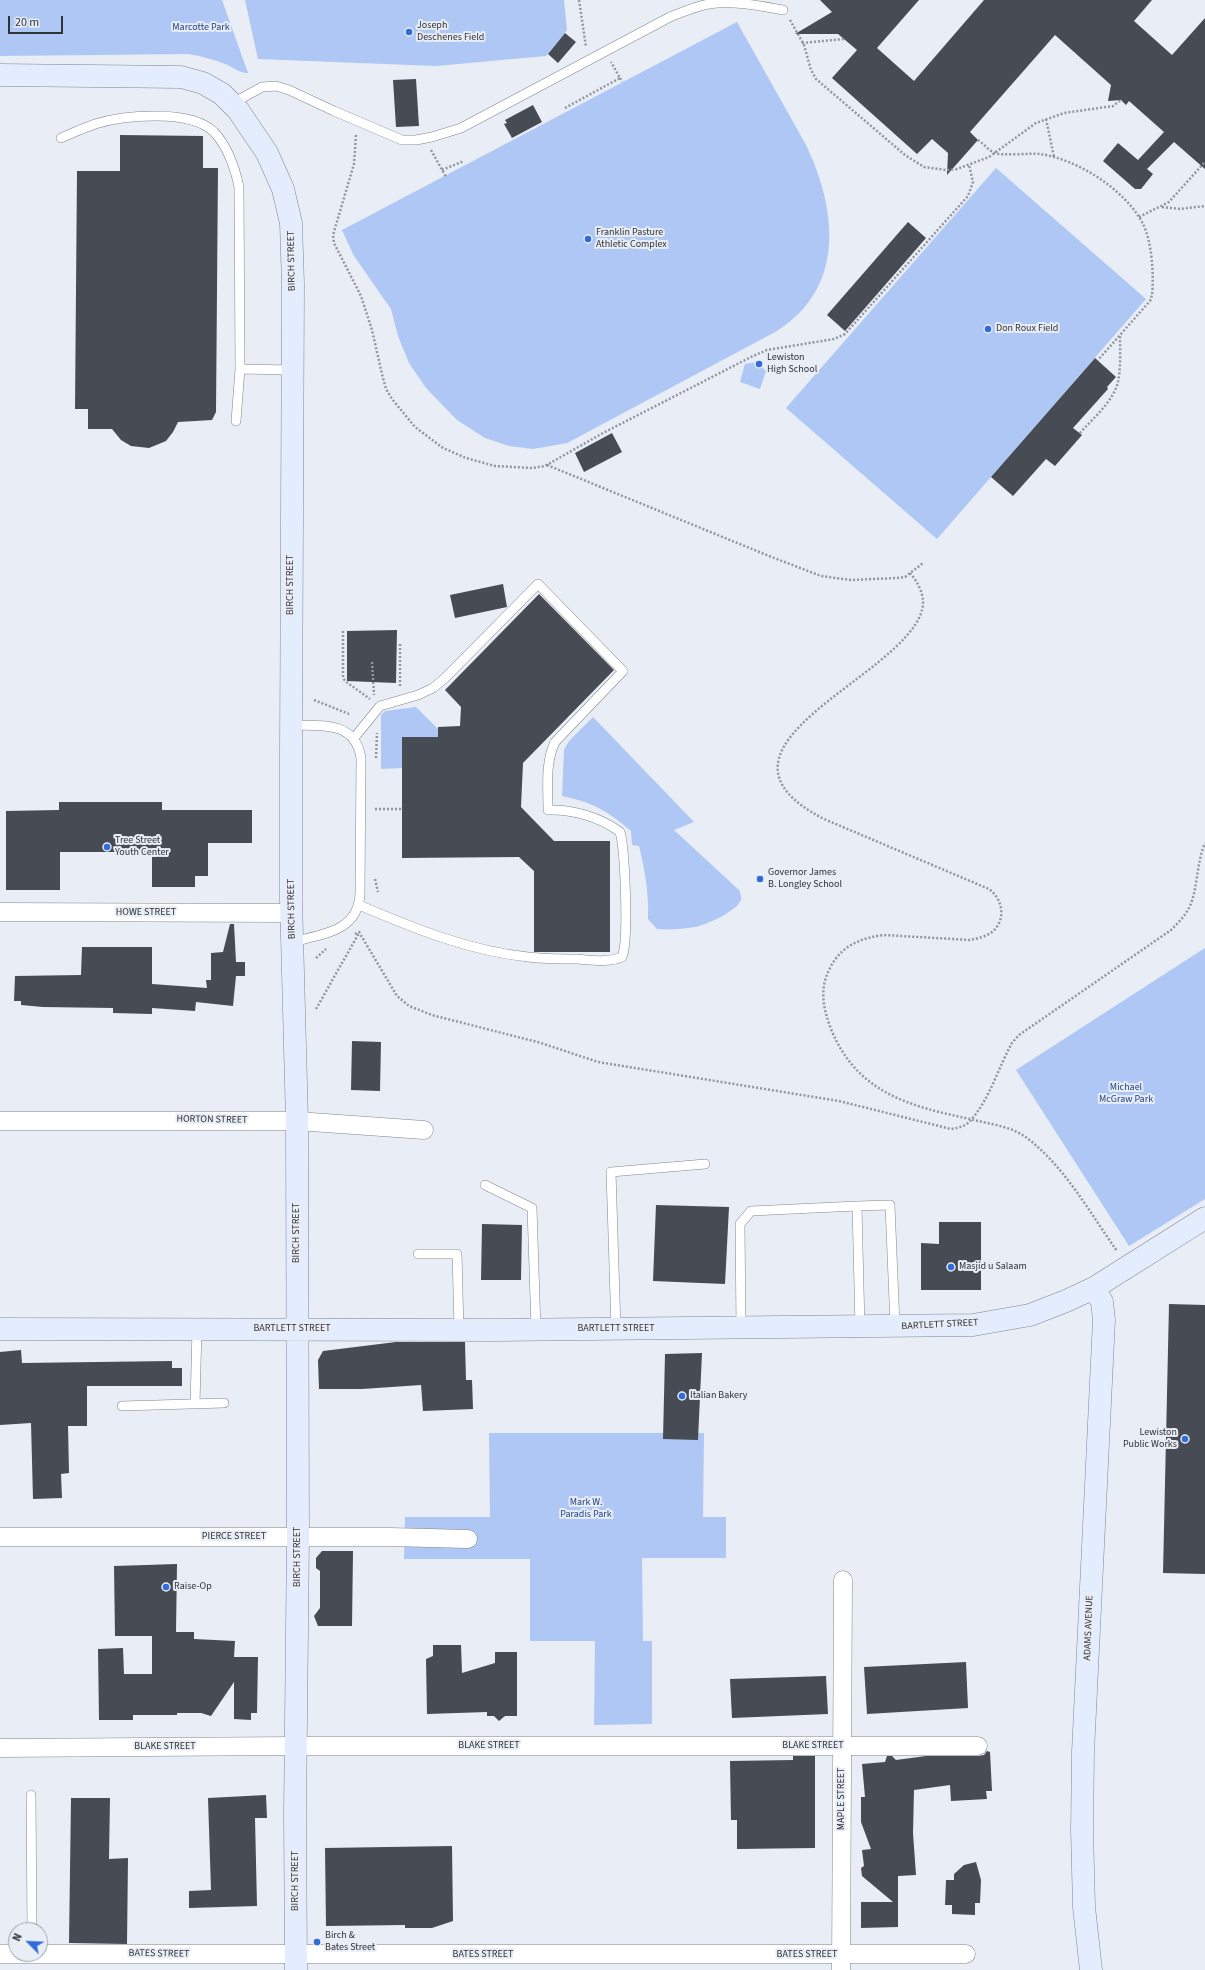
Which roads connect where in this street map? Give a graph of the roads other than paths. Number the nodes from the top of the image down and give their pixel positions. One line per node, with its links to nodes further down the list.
1 (783, 10): 3 (lane)
2 (0, 75): 3 (street, BIRCH STREET)
3 (231, 104): 6 (street, BIRCH STREET)
4 (61, 138): 5 (lane)
5 (240, 369): 6 (lane); 7 (lane)
6 (291, 370): 8 (street, BIRCH STREET)
7 (236, 421)
8 (291, 725): 9 (lane); 12 (street, BIRCH STREET)
9 (354, 738): 10 (lane); 10 (lane)
10 (359, 905): 13 (lane)
11 (0, 912): 12 (street, HOWE STREET)
12 (292, 913): 13 (street, BIRCH STREET)
13 (292, 942): 15 (street, BIRCH STREET)
14 (0, 1121): 15 (street, HORTON STREET)
15 (297, 1121): 16 (street, HORTON STREET); 28 (street, BIRCH STREET)
16 (424, 1130)
17 (705, 1164): 29 (lane)
18 (485, 1185): 31 (lane)
19 (857, 1206): 23 (lane); 24 (lane); 25 (lane)
20 (1205, 1218): 22 (street, BARTLETT STREET)
21 (418, 1254): 30 (lane)
22 (1094, 1288): 23 (street, BARTLETT STREET); 49 (street, ADAMS AVENUE)
23 (895, 1327): 25 (street, BARTLETT STREET)
24 (740, 1328): 25 (street, BARTLETT STREET); 29 (street, BARTLETT STREET)
25 (860, 1328)
26 (0, 1329): 27 (street, BARTLETT STREET)
27 (197, 1329): 28 (street, BARTLETT STREET); 32 (lane)
28 (297, 1329): 30 (street, BARTLETT STREET); 35 (street, BIRCH STREET)
29 (616, 1329): 31 (street, BARTLETT STREET)
30 (459, 1330): 31 (street, BARTLETT STREET)
31 (536, 1330)
32 (194, 1404): 33 (lane); 34 (lane)
33 (224, 1404)
34 (122, 1406)
35 (298, 1537): 36 (street, PIERCE STREET); 37 (street, PIERCE STREET); 39 (street, BIRCH STREET)
36 (0, 1538)
37 (468, 1539)
38 (843, 1580): 40 (street, MAPLE STREET)
39 (296, 1746): 40 (street, BLAKE STREET); 42 (street, BLAKE STREET); 48 (street, BIRCH STREET)
40 (841, 1746): 41 (street, BLAKE STREET); 47 (street, MAPLE STREET)
41 (978, 1746)
42 (0, 1748)
43 (31, 1795): 44 (lane)
44 (32, 1922)
45 (966, 1954): 47 (street, BATES STREET)
46 (48, 1955): 48 (street, BATES STREET)
47 (841, 1962): 48 (street, BATES STREET)
48 (296, 1963)
49 (1090, 1970)

